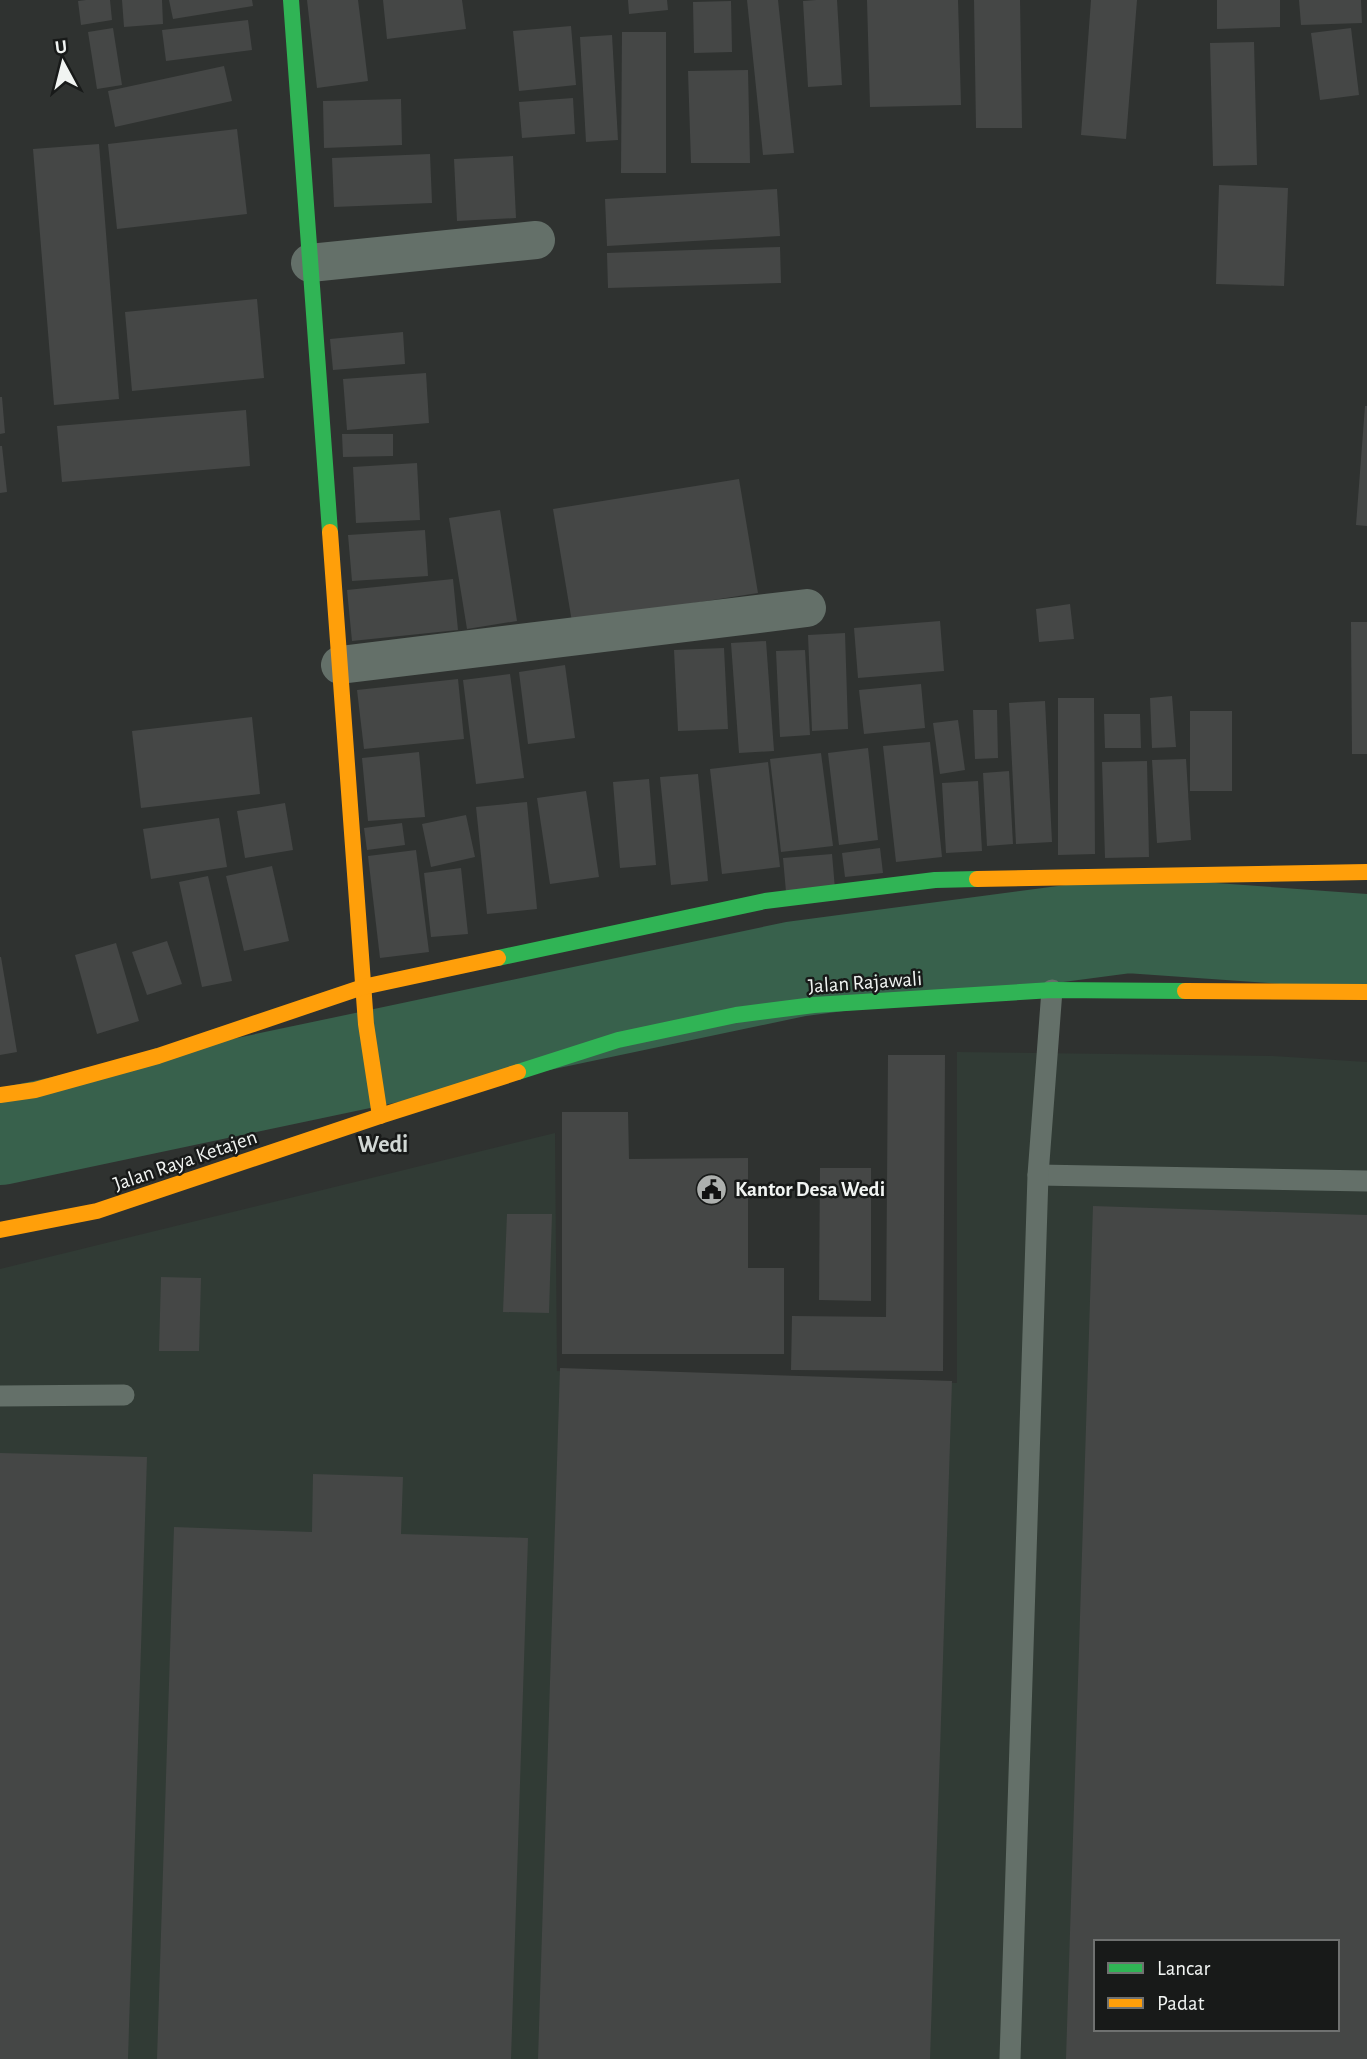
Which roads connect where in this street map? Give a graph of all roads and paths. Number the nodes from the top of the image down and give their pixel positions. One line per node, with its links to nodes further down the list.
1 (291, 0): 3 (street)
2 (536, 240): 3 (street)
3 (310, 263): 5 (street)
4 (807, 608): 5 (street)
5 (340, 665): 7 (street)
6 (1367, 872): 7 (street)
7 (363, 987): 10 (street); 11 (street)
8 (1052, 990): 9 (street, Jalan Rajawali); 11 (street, Jalan Rajawali); 12 (lane)
9 (1367, 992)
10 (0, 1095)
11 (380, 1116): 14 (street, Jalan Raya Ketajen)
12 (1038, 1175): 13 (lane); 17 (lane)
13 (1367, 1181)
14 (0, 1230)
15 (124, 1395): 16 (lane)
16 (0, 1396)
17 (1010, 2059)

